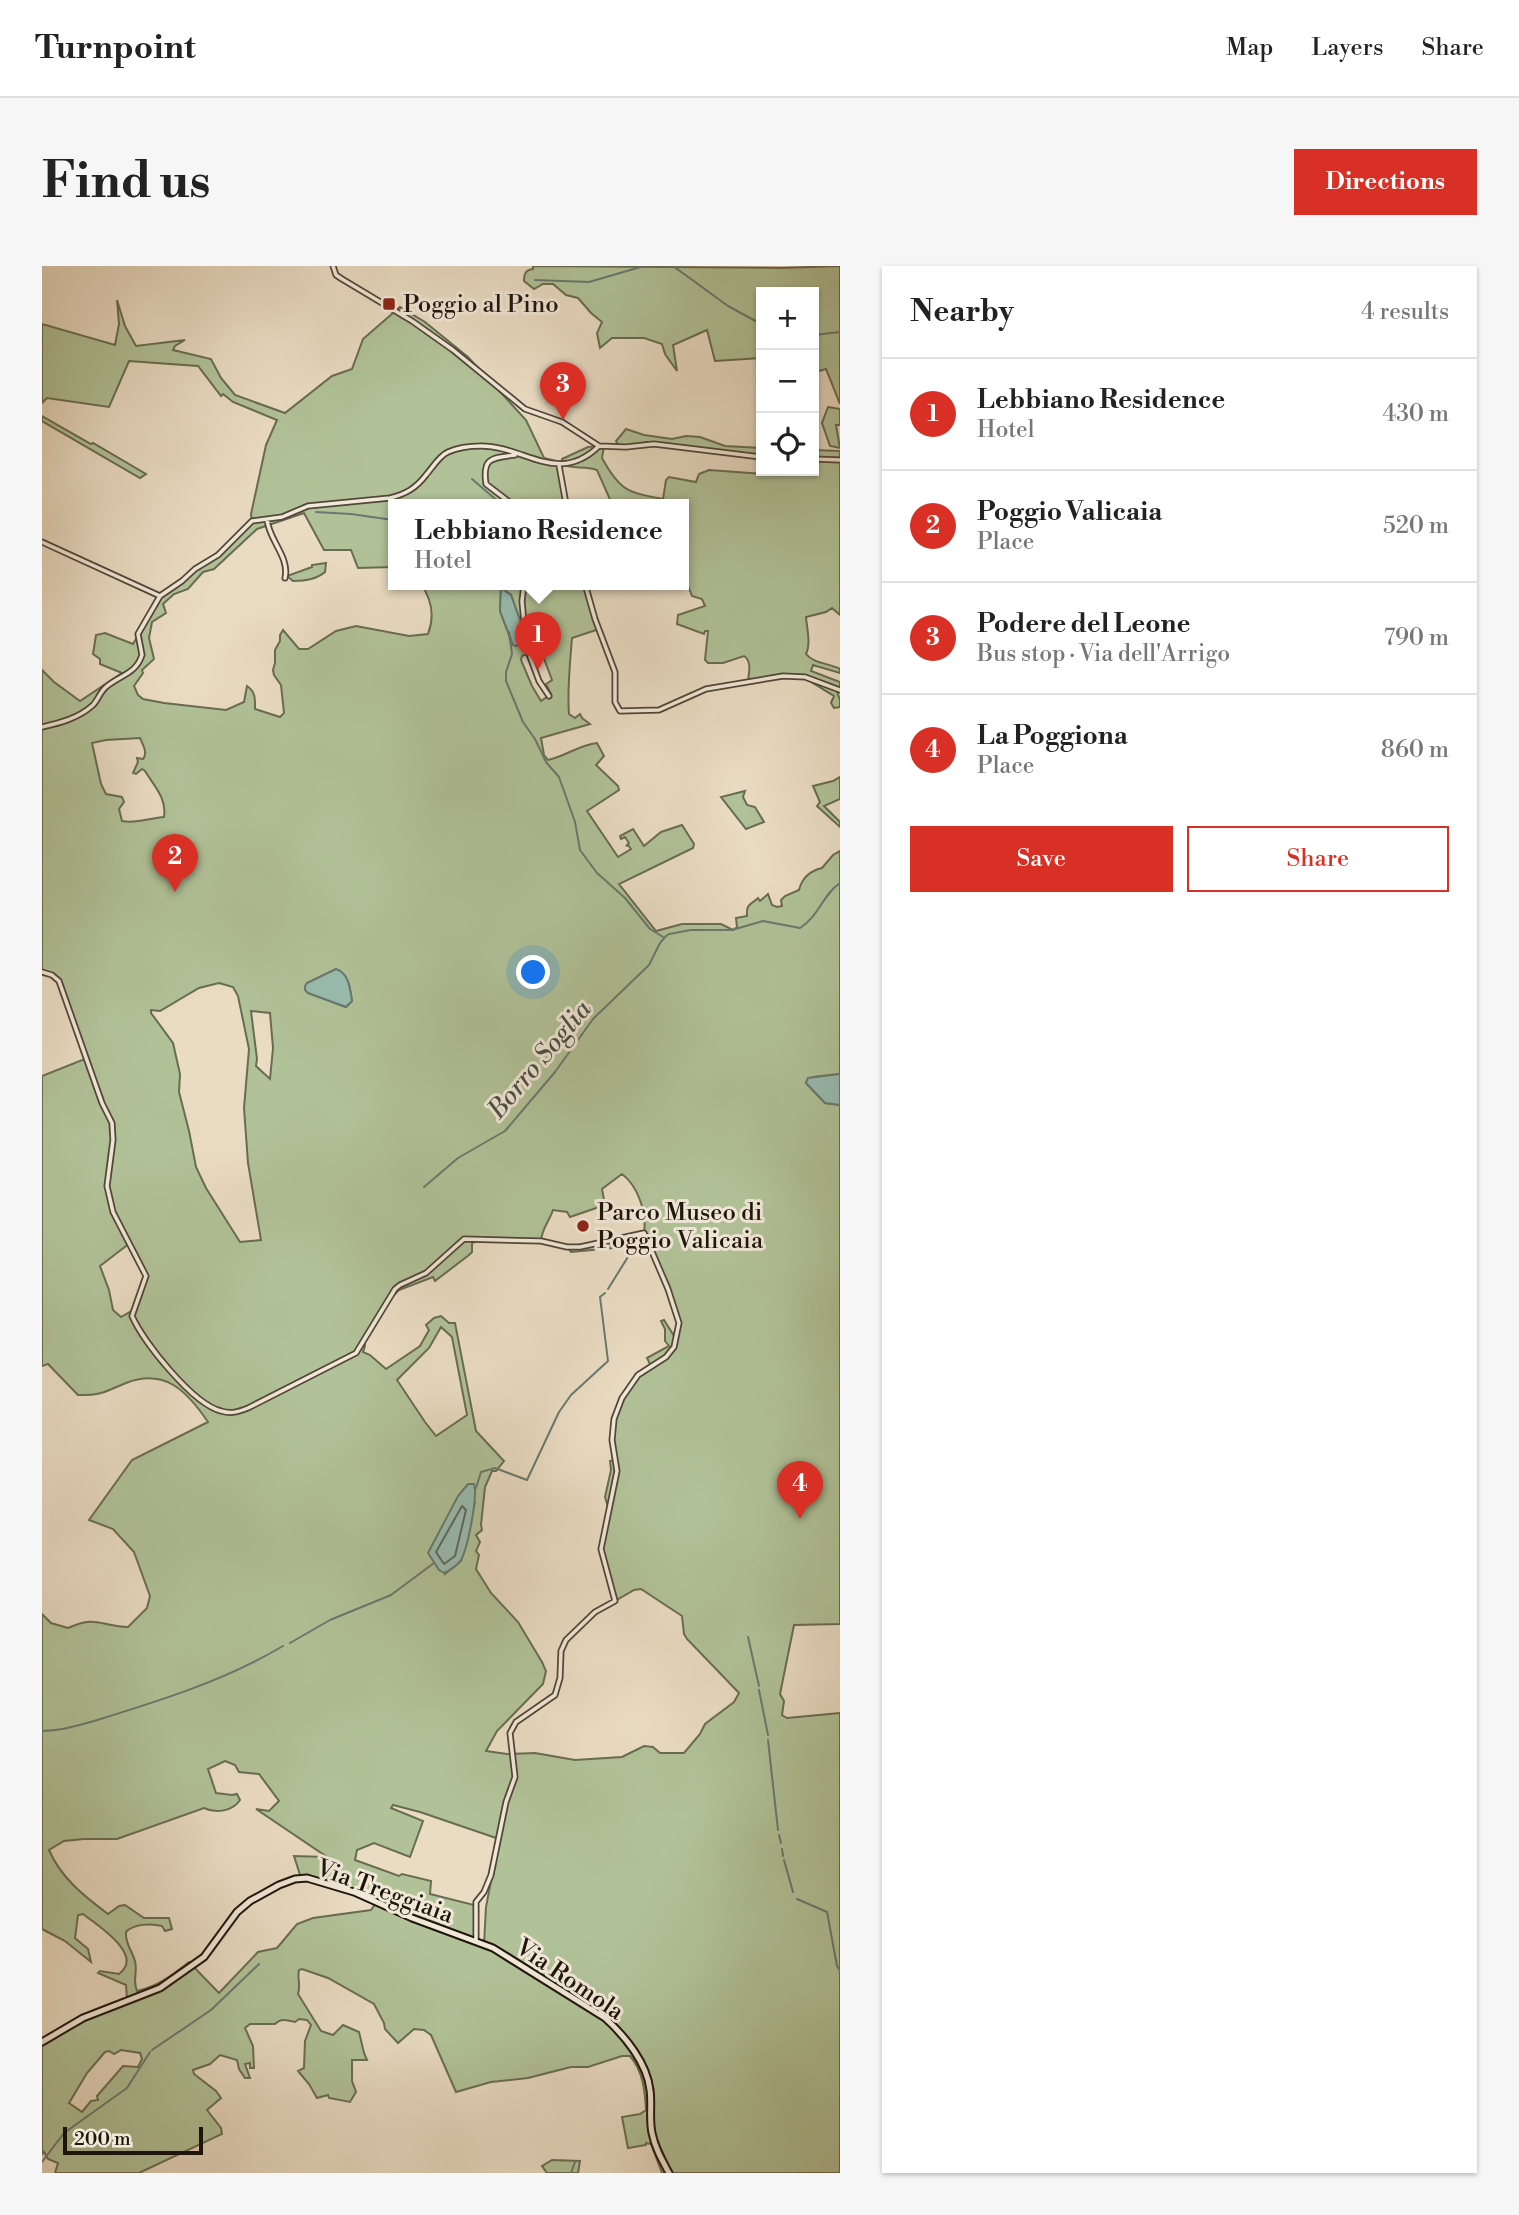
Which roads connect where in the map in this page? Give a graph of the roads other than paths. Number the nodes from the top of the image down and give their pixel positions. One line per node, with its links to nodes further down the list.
1 (333, 266): 2 (street)
2 (598, 446): 4 (street); 7 (street)
3 (517, 454): 7 (street); 8 (street); 10 (street)
4 (756, 456)
5 (819, 459): 6 (street)
6 (840, 460)
7 (559, 465): 9 (street)
8 (506, 499)
9 (565, 499)
10 (267, 519): 12 (street); 15 (street)
11 (42, 542): 15 (street)
12 (285, 578)
13 (523, 590): 17 (street)
14 (587, 590): 16 (street)
15 (160, 596): 18 (street)
16 (840, 690)
17 (549, 696)
18 (42, 727)
19 (42, 972): 20 (street)
20 (477, 1942): 21 (street, Via Treggiaia); 22 (street, Via Romola)
21 (42, 2042)
22 (669, 2173)

